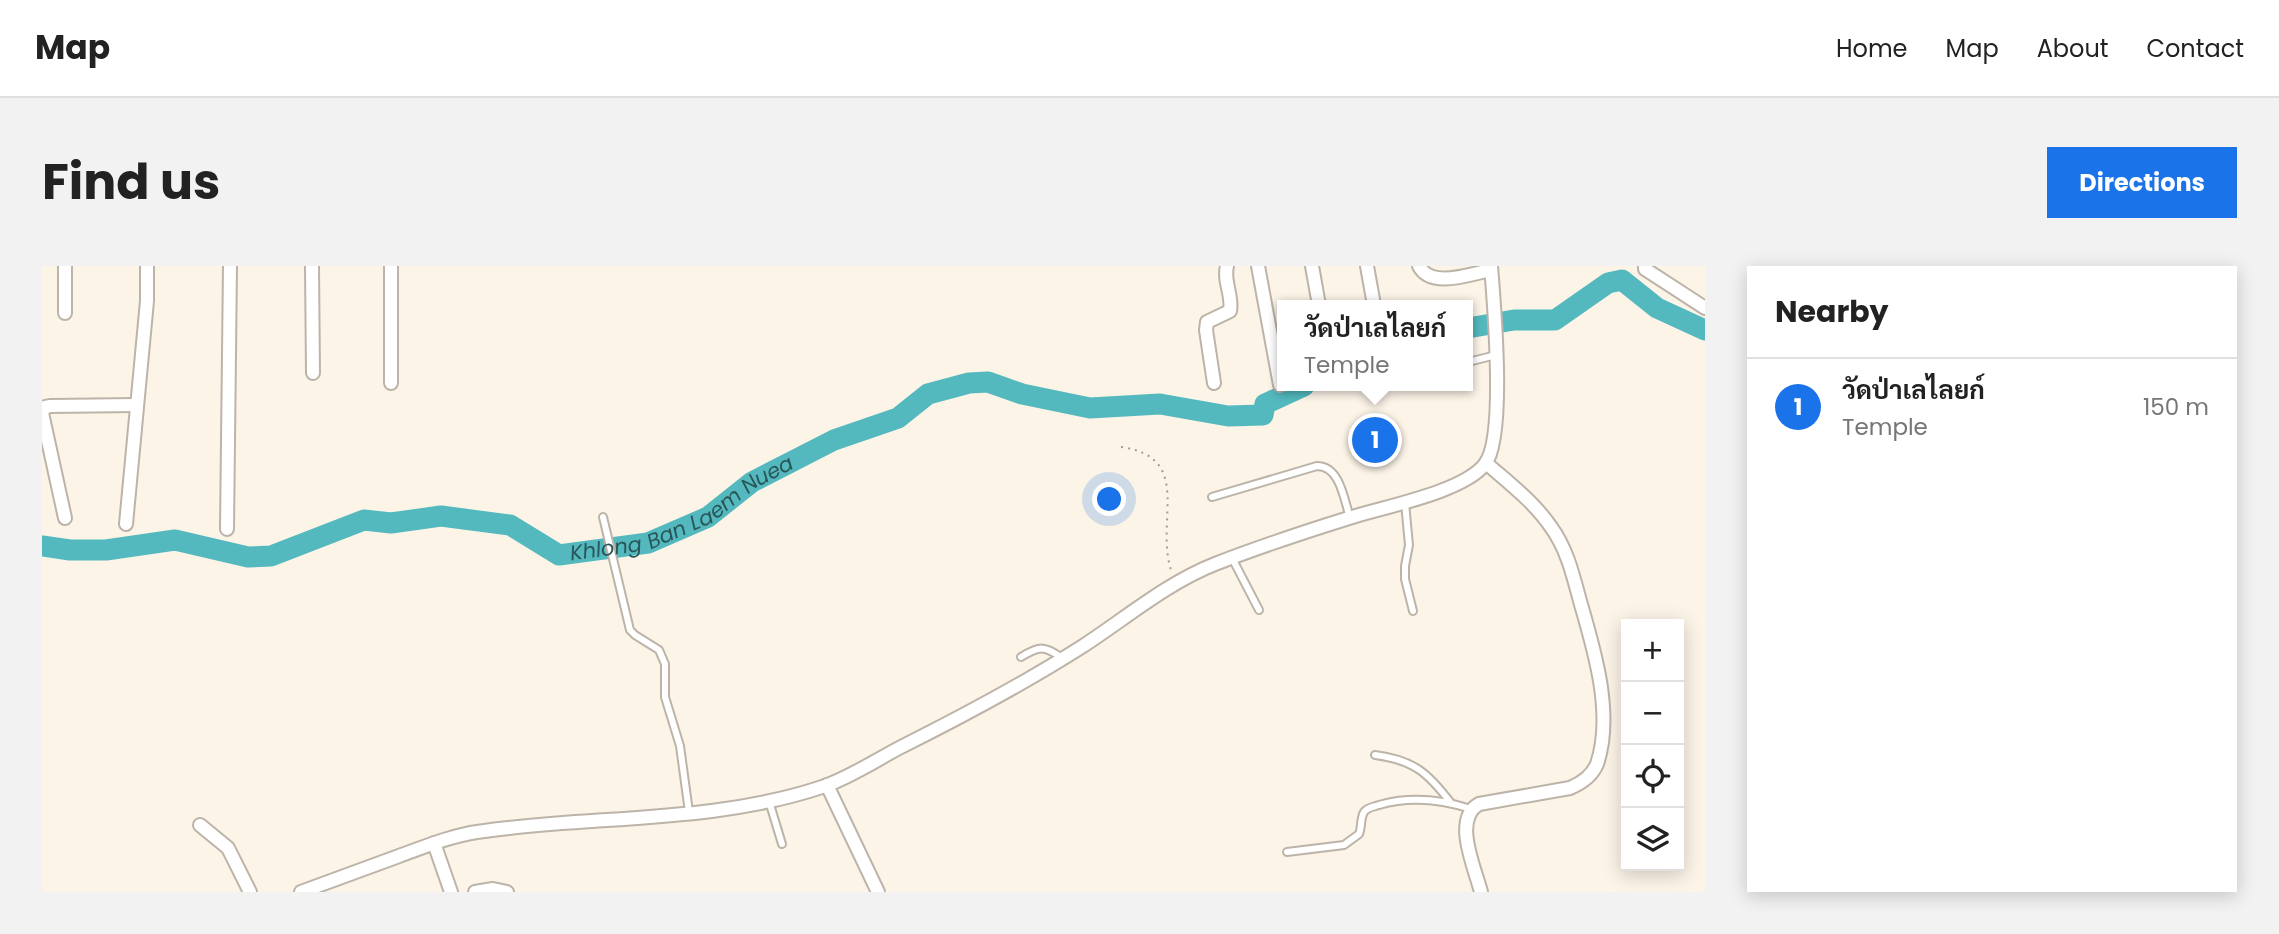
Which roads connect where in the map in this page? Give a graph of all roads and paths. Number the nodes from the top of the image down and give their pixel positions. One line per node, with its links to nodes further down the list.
1 (65, 266): 16 (street)
2 (147, 266): 23 (street)
3 (230, 266): 33 (street)
4 (313, 266): 20 (street)
5 (391, 266): 21 (street)
6 (1227, 266): 22 (street)
7 (1258, 266): 19 (street)
8 (1312, 266): 13 (street)
9 (1367, 266): 14 (street)
10 (1419, 266): 12 (street)
11 (1645, 266): 15 (street)
12 (1491, 268): 17 (street)
13 (1318, 300)
14 (1373, 300)
15 (1705, 308)
16 (65, 313)
17 (1496, 355): 18 (lane); 26 (street)
18 (1473, 361)
19 (1277, 368)
20 (313, 373)
21 (391, 383)
22 (1214, 383)
23 (136, 405): 24 (street); 32 (street)
24 (42, 413): 31 (street)
25 (1121, 447): 35 (path)
26 (1486, 463): 28 (street); 44 (street)
27 (1212, 497): 30 (lane)
28 (1405, 501): 30 (street); 37 (lane)
29 (603, 517): 45 (lane)
30 (1350, 518): 34 (street)
31 (65, 519)
32 (126, 524)
33 (227, 529)
34 (1232, 558): 35 (street); 36 (lane)
35 (1176, 584): 39 (street)
36 (1259, 610)
37 (1413, 611)
38 (1021, 656): 39 (lane)
39 (1062, 658): 41 (street)
40 (1375, 755): 43 (lane)
41 (827, 785): 42 (street); 56 (street)
42 (769, 801): 45 (street); 48 (lane)
43 (1451, 803): 44 (lane); 49 (lane)
44 (1471, 808): 57 (street)
45 (689, 812): 47 (street)
46 (200, 825): 51 (street)
47 (434, 843): 50 (street); 53 (street)
48 (782, 844)
49 (1287, 852)
50 (326, 888): 52 (street)
51 (250, 892)
52 (301, 892)
53 (451, 892)
54 (475, 892): 55 (street)
55 (507, 892)
56 (878, 892)
57 (1481, 892)

